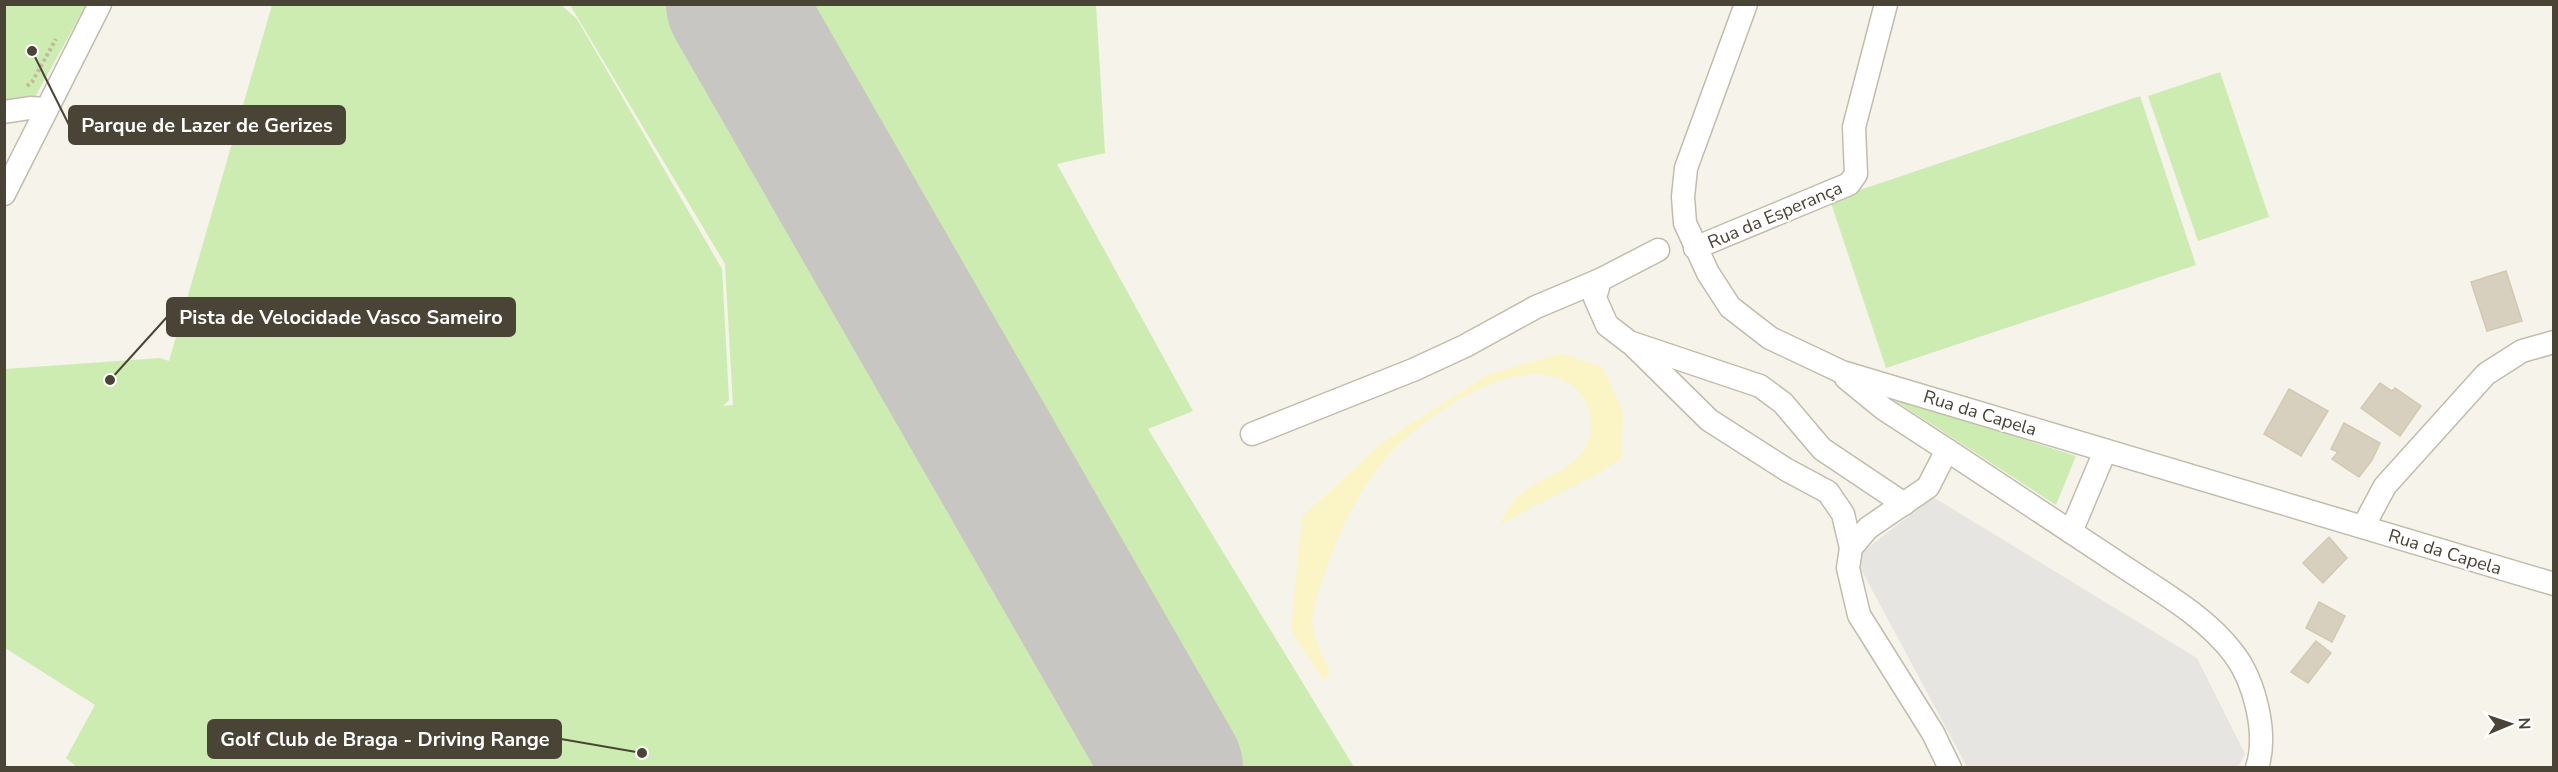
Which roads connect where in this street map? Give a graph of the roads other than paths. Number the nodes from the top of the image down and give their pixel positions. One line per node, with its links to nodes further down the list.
1 (99, 4): 4 (street)
2 (1746, 4): 7 (street, Rua da Capela)
3 (1886, 4): 7 (street, Rua da Esperança)
4 (47, 109): 5 (street); 6 (street)
5 (4, 112)
6 (4, 194)
7 (1695, 248): 12 (street, Rua da Capela)
8 (1658, 250): 9 (street)
9 (1600, 280): 10 (street); 13 (street)
10 (1629, 342): 16 (street); 19 (street)
11 (2553, 342): 17 (street)
12 (1836, 369): 14 (street); 15 (street, Rua da Capela)
13 (1252, 434)
14 (1947, 450): 16 (street); 18 (street)
15 (2105, 451): 17 (street, Rua da Capela); 18 (street)
16 (1904, 504): 19 (street)
17 (2363, 527): 20 (street, Rua da Capela)
18 (2071, 532): 22 (street)
19 (1851, 548): 21 (street)
20 (2553, 584)
21 (1950, 768)
22 (2257, 768)

